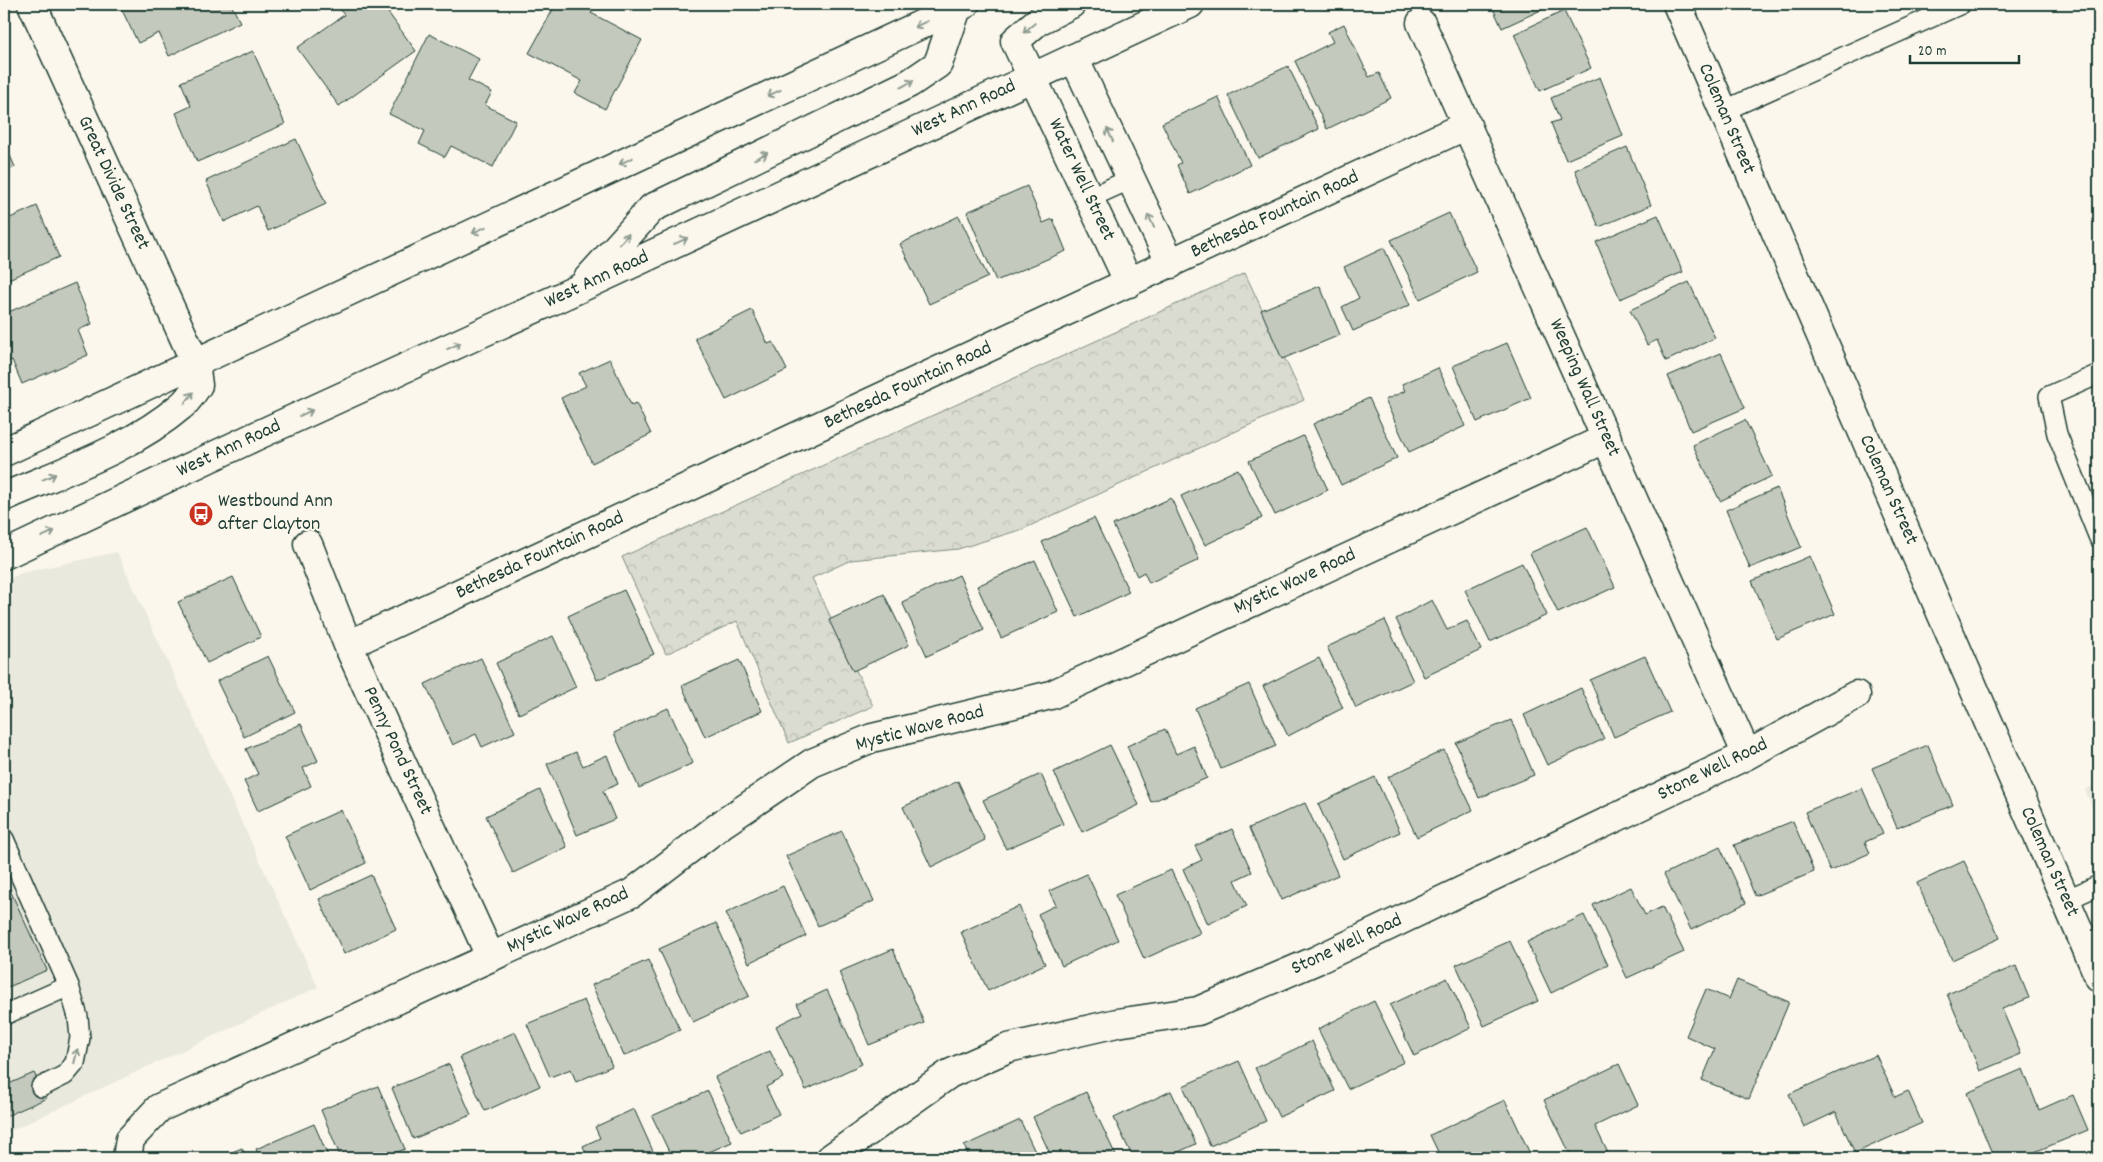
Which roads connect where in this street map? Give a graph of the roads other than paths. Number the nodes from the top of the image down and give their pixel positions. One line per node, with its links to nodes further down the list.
1 (32, 4): 17 (street, Great Divide Street)
2 (1071, 4): 9 (street, Water Well Street, one-way to 9)
3 (1190, 4): 8 (street, West Ann Road)
4 (1677, 4): 10 (street, Coleman Street)
5 (1961, 4): 10 (lane)
6 (959, 5): 16 (street, one-way to 6); 17 (street, one-way to 17)
7 (1421, 23): 11 (street, Weeping Wall Street)
8 (1074, 58): 9 (street, West Ann Road); 12 (street, one-way to 8)
9 (1032, 77): 13 (street, Water Well Street); 16 (street, West Ann Road, one-way to 9)
10 (1723, 111): 30 (street, Coleman Street)
11 (1467, 125): 14 (street, Bethesda Fountain Road); 19 (street, Weeping Wall Street)
12 (1131, 179): 13 (lane); 14 (street, one-way to 12)
13 (1089, 198): 15 (street, Water Well Street)
14 (1171, 264): 15 (street, Bethesda Fountain Road)
15 (1129, 283): 25 (street, Bethesda Fountain Road)
16 (580, 288): 24 (street, West Ann Road, one-way to 16)
17 (195, 362): 20 (street); 21 (street, Great Divide Street, one-way to 17)
18 (2099, 374): 22 (lane)
19 (1606, 438): 27 (street, Weeping Wall Street); 31 (street, Mystic Wave Road)
20 (4, 452)
21 (4, 497)
22 (2099, 538)
23 (308, 544): 25 (street, Penny Pond Street)
24 (4, 555)
25 (348, 645): 31 (street, Penny Pond Street)
26 (1856, 696): 27 (street, Stone Well Road)
27 (1746, 755): 37 (street, Stone Well Road)
28 (4, 839): 33 (lane)
29 (2099, 885): 30 (lane)
30 (2066, 900): 32 (street, Coleman Street)
31 (490, 956): 36 (street, Mystic Wave Road)
32 (2099, 977)
33 (69, 986): 34 (lane); 35 (lane, one-way to 33)
34 (4, 1015)
35 (41, 1087)
36 (129, 1149)
37 (831, 1158)

